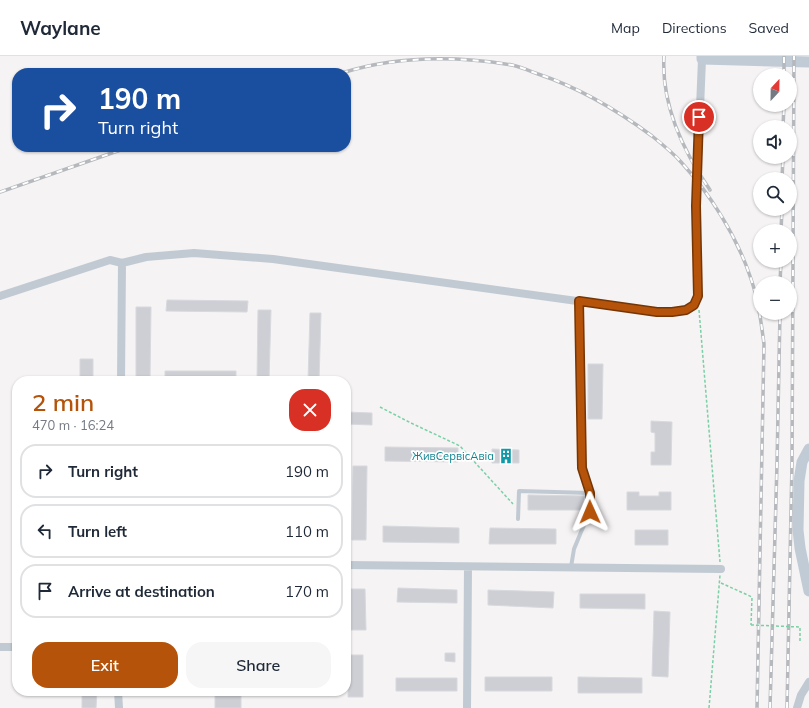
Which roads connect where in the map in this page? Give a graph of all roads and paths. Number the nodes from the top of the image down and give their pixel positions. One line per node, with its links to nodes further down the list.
1 (702, 58): 2 (street); 5 (street)
2 (809, 62)
3 (122, 263): 4 (street); 6 (street); 7 (street)
4 (0, 296)
5 (698, 296): 6 (street); 16 (path)
6 (579, 301): 10 (lane)
7 (121, 376)
8 (380, 407): 11 (path)
9 (809, 449): 18 (street)
10 (590, 493): 11 (lane); 15 (lane)
11 (519, 510): 12 (lane)
12 (518, 519)
13 (351, 565): 14 (street)
14 (468, 567): 15 (street); 25 (street)
15 (571, 567): 16 (street)
16 (721, 569): 17 (path)
17 (720, 583): 19 (path, bridge); 26 (path)
18 (809, 591)
19 (800, 641)
20 (0, 647): 21 (street)
21 (12, 647)
22 (809, 682): 27 (street)
23 (118, 696): 24 (street)
24 (118, 708)
25 (467, 708)
26 (709, 708)
27 (797, 708)

